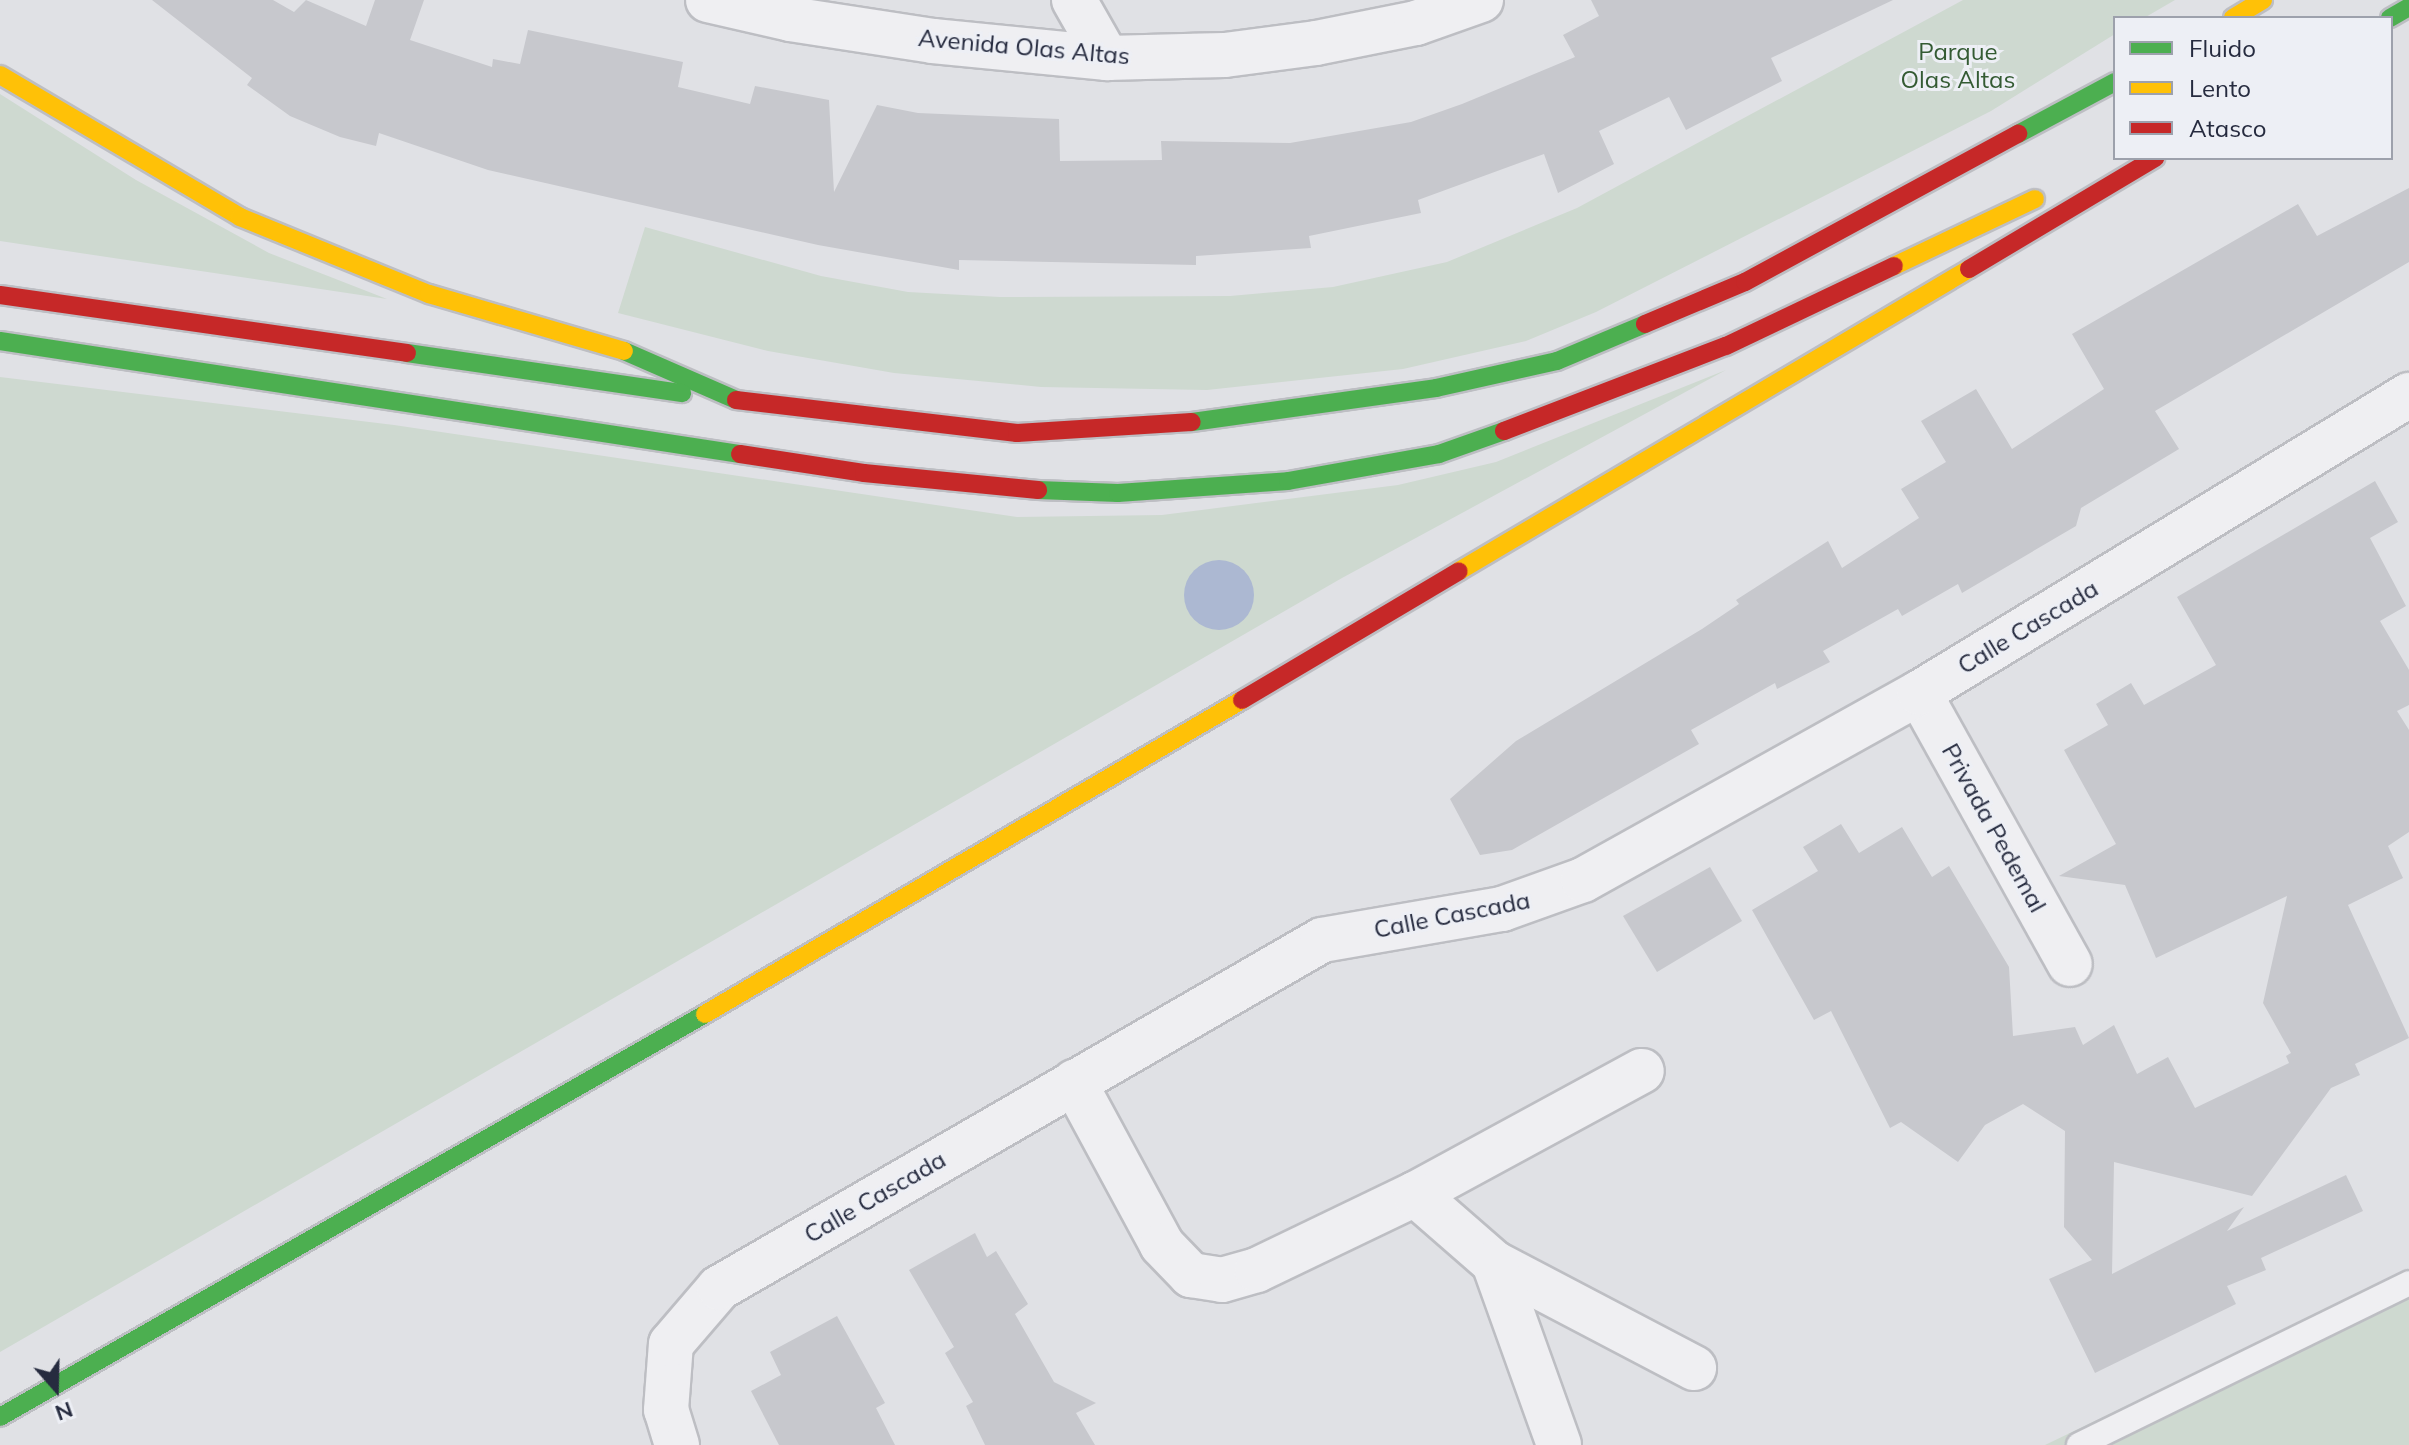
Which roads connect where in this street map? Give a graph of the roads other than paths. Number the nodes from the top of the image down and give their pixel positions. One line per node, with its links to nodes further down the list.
1 (708, 0): 6 (street, Avenida Olas Altas)
2 (1074, 0): 6 (street)
3 (1481, 0): 6 (street, Avenida Olas Altas)
4 (2263, 0): 5 (main road)
5 (2236, 16)
6 (1107, 58)
7 (0, 75): 15 (main road)
8 (2113, 83): 15 (main road)
9 (2118, 160): 11 (main road)
10 (2152, 160): 25 (main road)
11 (2094, 171)
12 (2052, 192): 14 (main road)
13 (0, 295): 15 (main road)
14 (0, 341)
15 (736, 400)
16 (2403, 413): 17 (street, Calle Cascada)
17 (1919, 693): 18 (street, Privada Pedemal); 20 (street, Calle Cascada)
18 (2070, 964)
19 (1642, 1071): 21 (street)
20 (1074, 1082): 21 (street); 26 (street, Calle Cascada)
21 (1415, 1194): 22 (street)
22 (1494, 1263): 24 (street); 27 (street)
23 (2409, 1283): 28 (lane)
24 (1694, 1368)
25 (0, 1417)
26 (677, 1445)
27 (1559, 1445)
28 (2079, 1445)

